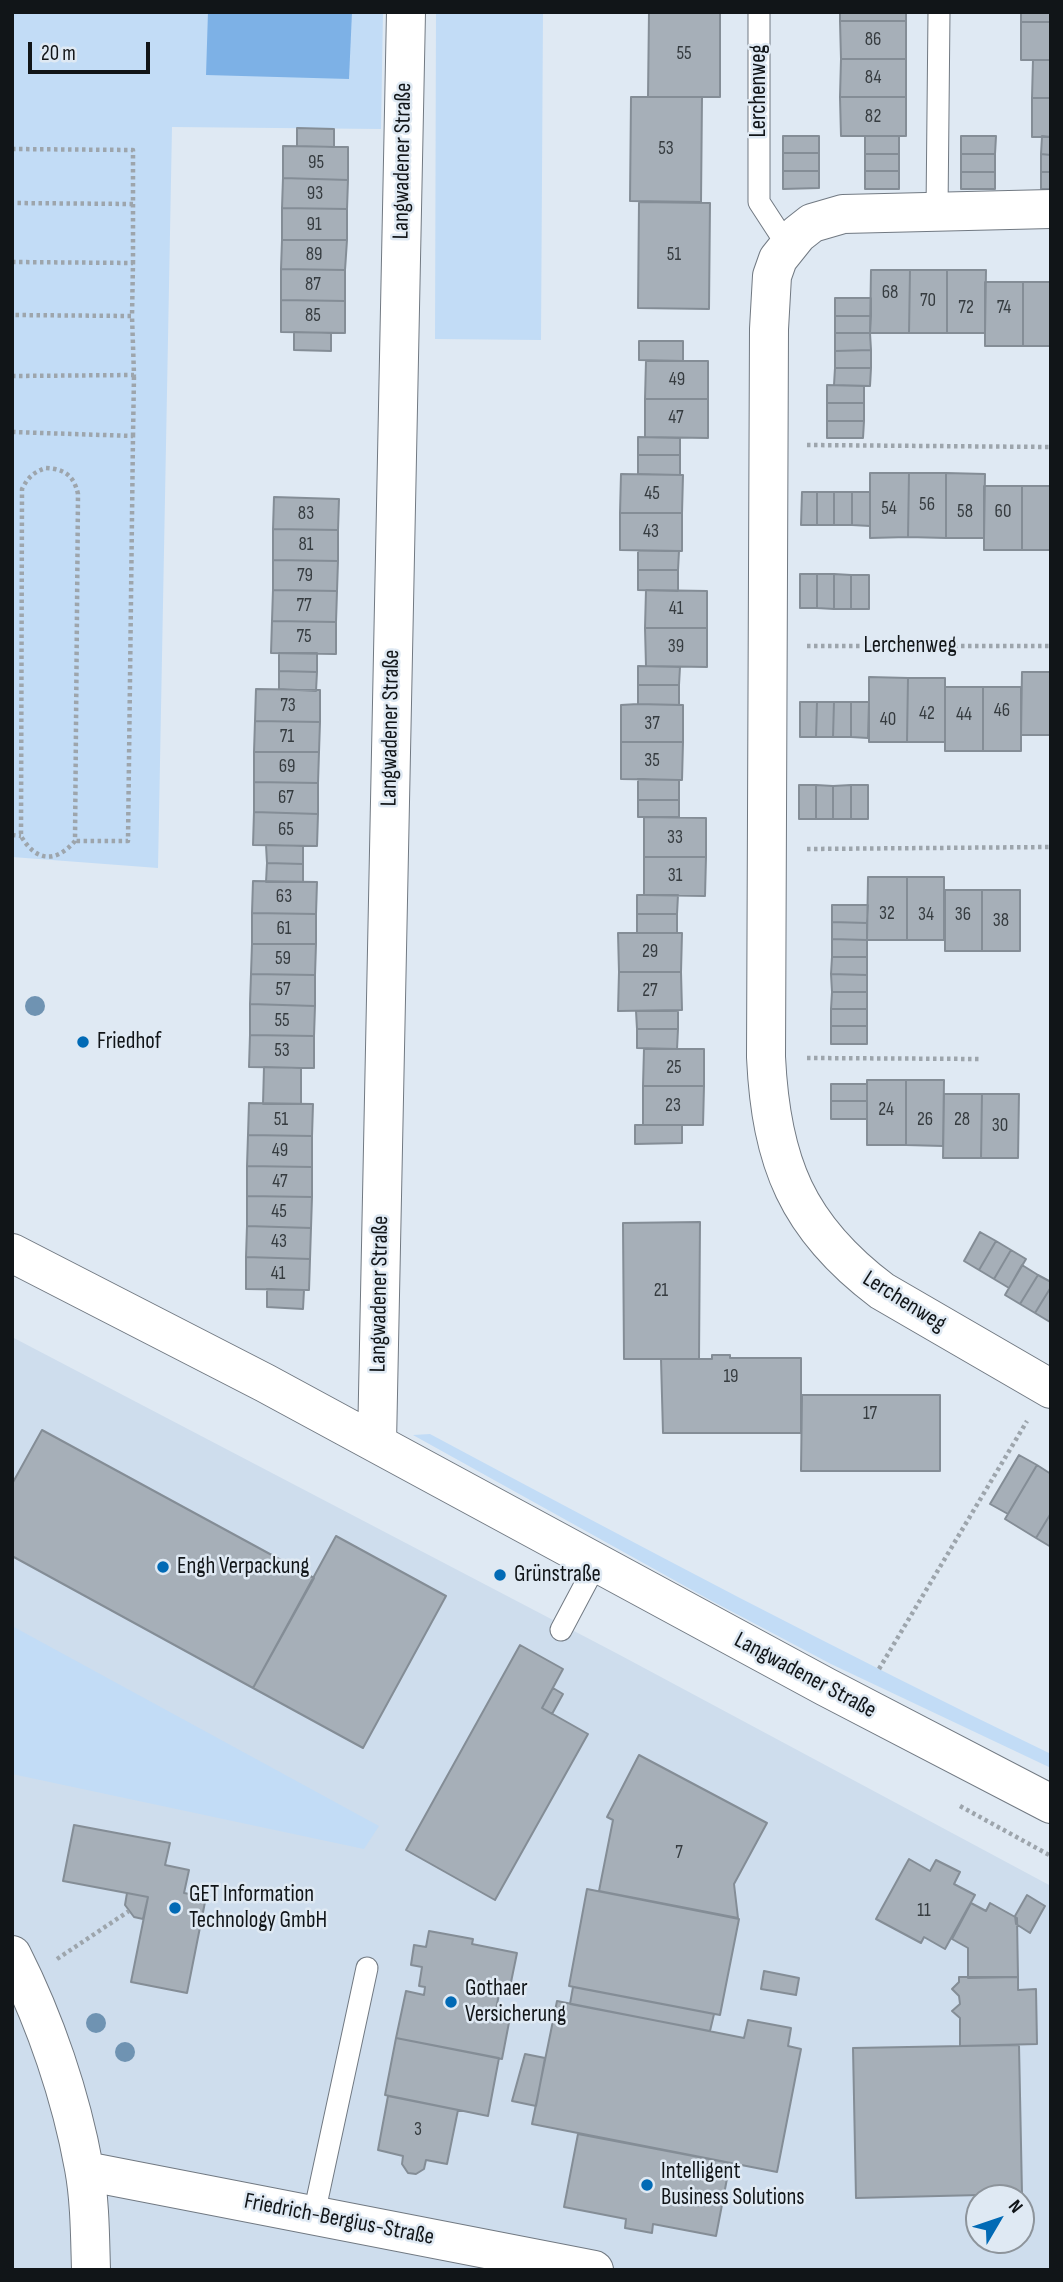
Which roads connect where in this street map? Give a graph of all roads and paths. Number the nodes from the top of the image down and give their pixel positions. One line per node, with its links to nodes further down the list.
1 (406, 12): 31 (street, Langwadener Straße)
2 (759, 12): 9 (lane, Lerchenweg)
3 (939, 12): 8 (lane)
4 (12, 149): 6 (path)
5 (12, 204): 6 (path)
6 (133, 204): 11 (path)
7 (1051, 209): 8 (street, Lerchenweg)
8 (937, 211): 9 (street, Lerchenweg)
9 (787, 245): 18 (street, Lerchenweg)
10 (12, 262): 11 (path)
11 (133, 263): 13 (path)
12 (12, 315): 13 (path)
13 (132, 316): 14 (path)
14 (134, 375): 15 (path); 17 (path)
15 (12, 376)
16 (12, 432): 17 (path)
17 (133, 436): 24 (path)
18 (769, 445): 19 (path); 20 (street, Lerchenweg)
19 (1051, 447)
20 (769, 646): 21 (path, Lerchenweg); 26 (street, Lerchenweg)
21 (1051, 646)
22 (12, 835): 23 (path)
23 (21, 836): 24 (path); 24 (path)
24 (75, 841)
25 (1051, 847): 26 (path)
26 (768, 849): 27 (street, Lerchenweg)
27 (766, 1057): 28 (path); 30 (street, Lerchenweg)
28 (982, 1059)
29 (12, 1253): 31 (street, Langwadener Straße)
30 (1049, 1388): 34 (path)
31 (376, 1443): 32 (street, Langwadener Straße)
32 (596, 1564): 33 (lane); 34 (street, Langwadener Straße)
33 (561, 1629)
34 (858, 1704): 35 (street, Langwadener Straße)
35 (1051, 1804)
36 (129, 1911): 37 (path)
37 (18, 1967): 39 (street)
38 (368, 1968): 40 (lane)
39 (85, 2171): 40 (street, Friedrich-Bergius-Straße); 41 (street)
40 (314, 2214): 42 (street, Friedrich-Bergius-Straße)
41 (91, 2270)
42 (594, 2270)

